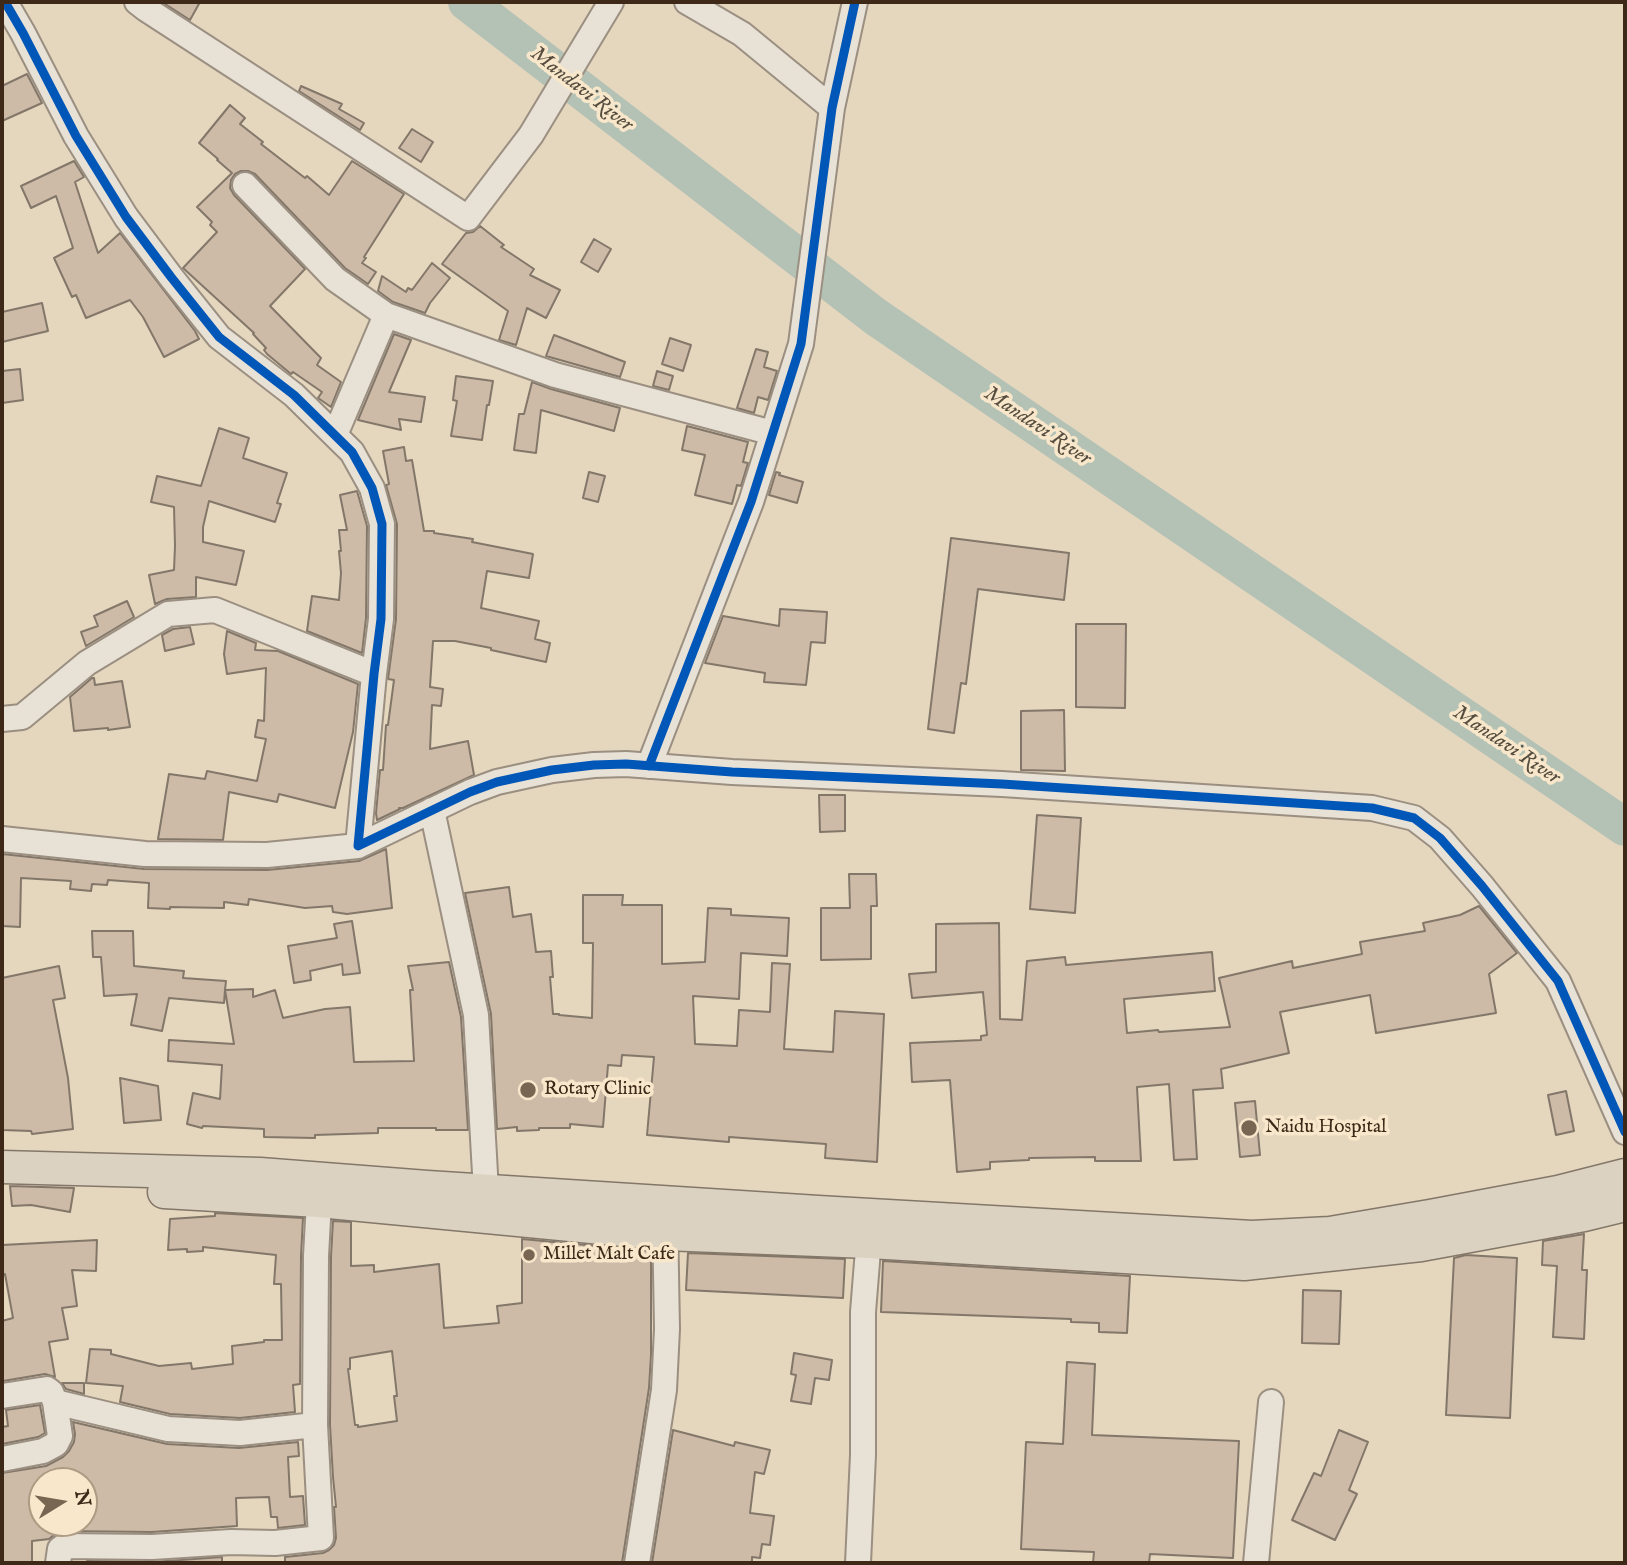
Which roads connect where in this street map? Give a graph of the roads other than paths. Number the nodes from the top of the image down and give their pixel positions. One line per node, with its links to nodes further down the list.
1 (5, 2): 10 (street)
2 (138, 2): 3 (street)
3 (611, 2)
4 (687, 2): 6 (street)
5 (855, 2): 6 (street)
6 (832, 108): 9 (street)
7 (245, 185): 8 (street)
8 (386, 315): 9 (street); 10 (street)
9 (773, 433): 13 (street)
10 (335, 435): 11 (street)
11 (374, 674): 12 (street); 16 (street)
12 (2, 719)
13 (649, 766): 14 (street); 17 (street)
14 (432, 810): 16 (street); 21 (street)
15 (2, 839): 16 (street)
16 (358, 846)
17 (1625, 1132)
18 (14, 1167): 20 (main road)
19 (1625, 1175): 24 (main road)
20 (320, 1190): 21 (main road); 25 (main road); 29 (street)
21 (486, 1191): 22 (main road)
22 (665, 1202): 24 (main road); 25 (street)
23 (1625, 1205): 24 (main road)
24 (870, 1228): 25 (main road); 33 (street)
25 (665, 1234): 32 (street)
26 (2, 1396): 27 (street)
27 (55, 1402): 29 (street); 30 (street)
28 (1271, 1402): 34 (street)
29 (315, 1425): 31 (street)
30 (2, 1459)
31 (58, 1563)
32 (637, 1563)
33 (858, 1563)
34 (1256, 1563)

